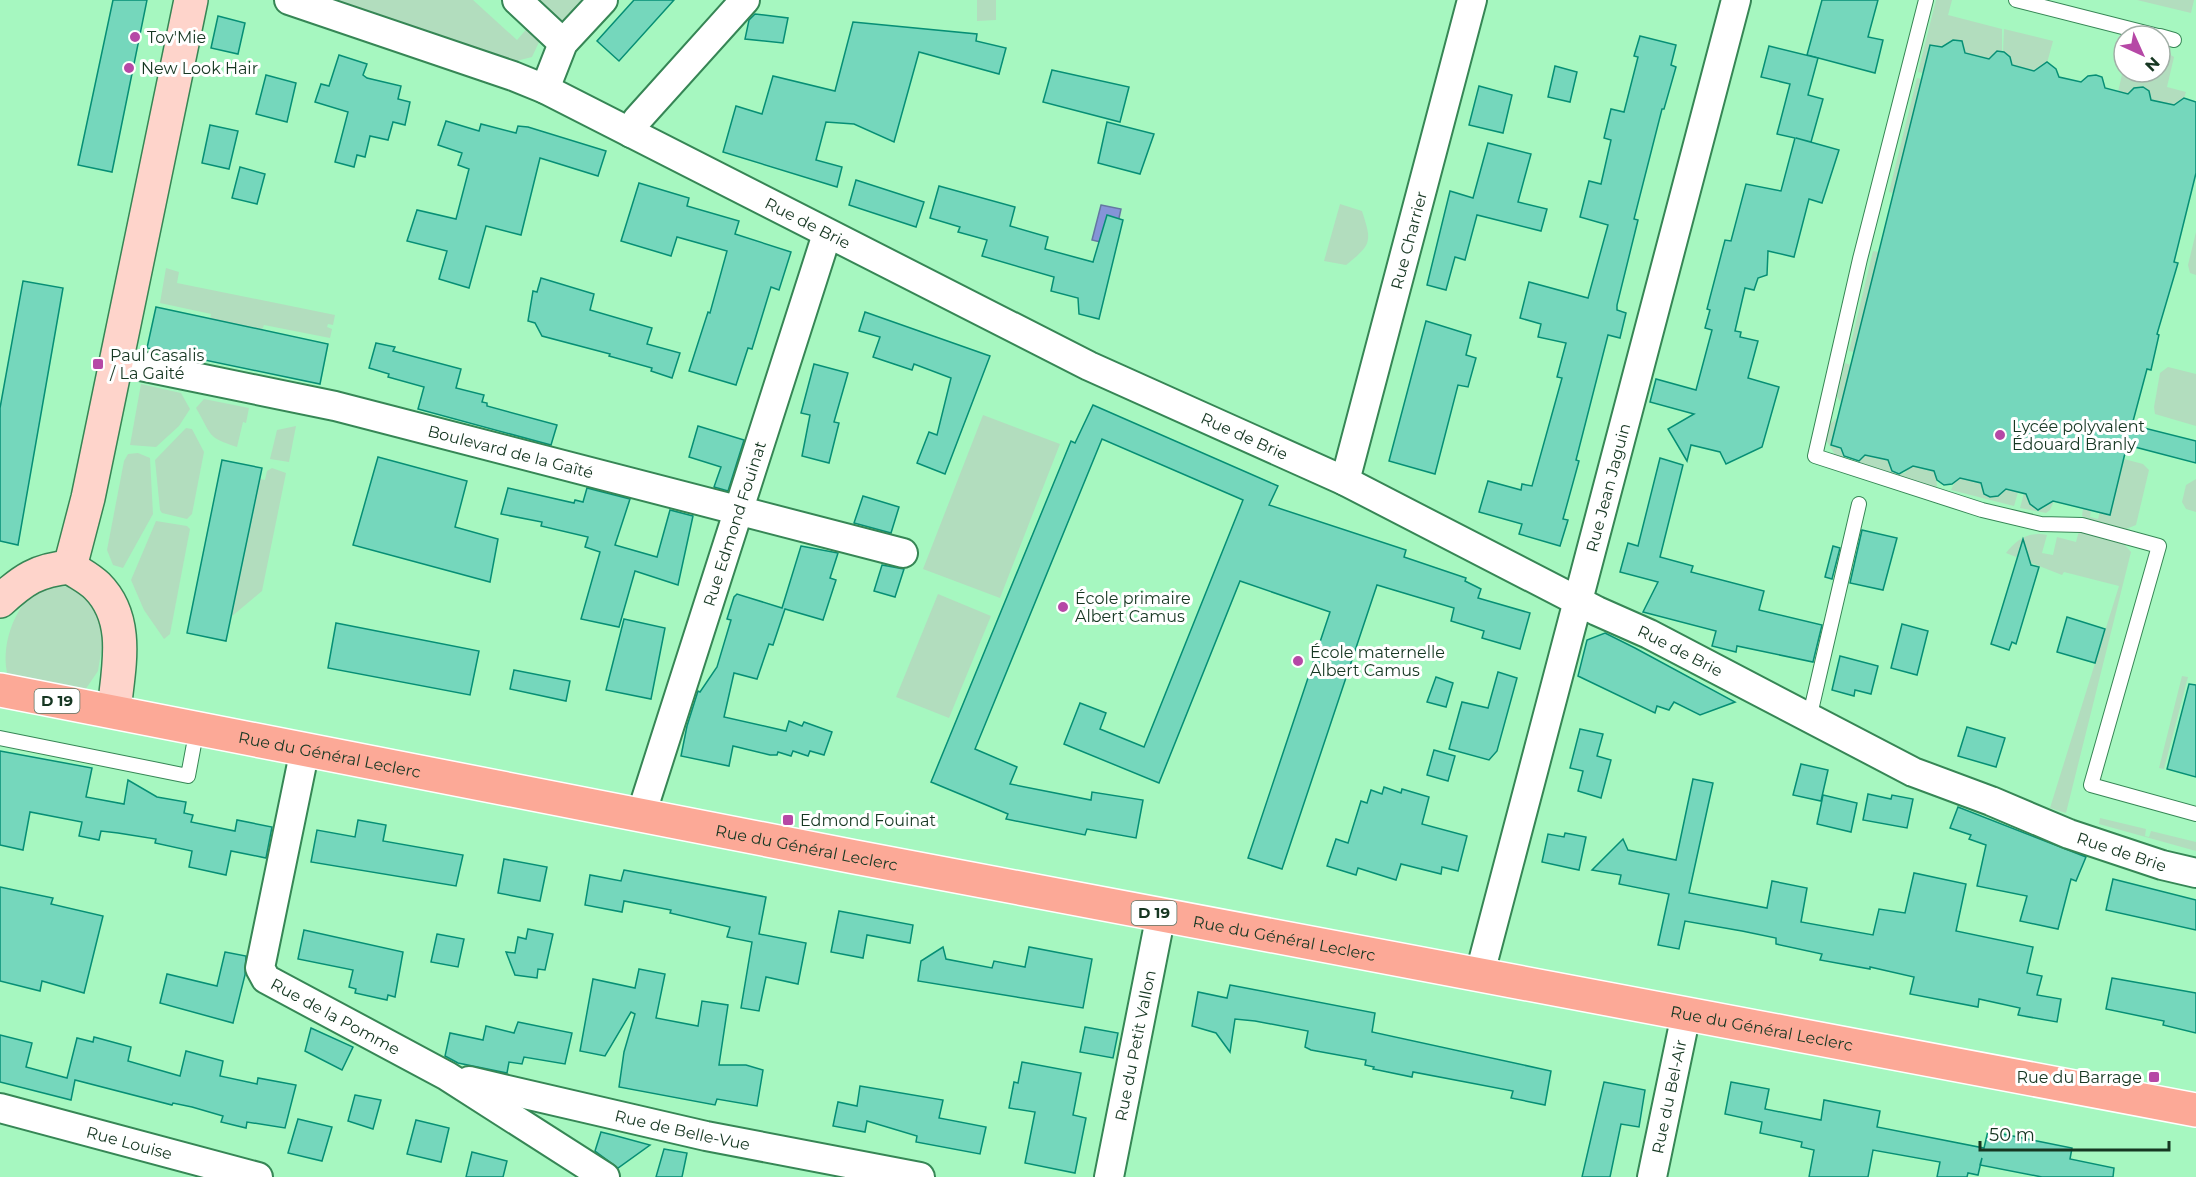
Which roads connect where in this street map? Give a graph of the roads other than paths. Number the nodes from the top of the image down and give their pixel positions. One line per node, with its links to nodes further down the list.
1 (191, 0): 15 (street)
2 (289, 0): 12 (street, Rue de Brie)
3 (517, 0): 11 (street)
4 (603, 0): 11 (street)
5 (745, 0): 13 (street)
6 (1472, 0): 16 (street, Rue Charrier)
7 (1736, 0): 21 (street, Rue Jean Jaguin)
8 (1926, 0): 29 (lane)
9 (2016, 0): 10 (lane)
10 (2112, 24)
11 (563, 43): 12 (street)
12 (545, 89): 13 (street, Rue de Brie)
13 (631, 133): 14 (street, Rue de Brie)
14 (827, 234): 16 (street, Rue de Brie); 18 (street, Rue Edmond Fouinat)
15 (116, 360): 18 (street, Boulevard de la Gaîté); 20 (street)
16 (1345, 481): 21 (street, Rue de Brie)
17 (1859, 504): 25 (lane)
18 (740, 512): 19 (street, Boulevard de la Gaîté); 30 (street, Rue Edmond Fouinat)
19 (903, 553)
20 (70, 567): 22 (street); 24 (street)
21 (1576, 600): 25 (street, Rue de Brie); 33 (street, Rue Jean Jaguin)
22 (0, 601)
23 (0, 690): 24 (main road, Rue du Général Leclerc / D 19)
24 (114, 711): 26 (main road, Rue du Général Leclerc / D 19)
25 (1809, 719): 31 (street, Rue de Brie)
26 (197, 728): 27 (lane); 28 (main road, Rue du Général Leclerc / D 19)
27 (0, 738)
28 (304, 749): 30 (main road, Rue du Général Leclerc / D 19); 35 (street, Rue de la Pomme)
29 (2196, 814)
30 (641, 815): 32 (main road, Rue du Général Leclerc / D 19)
31 (2196, 873)
32 (1161, 914): 33 (main road, Rue du Général Leclerc / D 19); 41 (street, Rue du Petit Vallon)
33 (1479, 973): 34 (main road, Rue du Général Leclerc / D 19)
34 (1686, 1014): 37 (main road, Rue du Général Leclerc / D 19); 42 (street, Rue du Bel-Air)
35 (447, 1076): 39 (street, Rue de la Pomme); 40 (street, Rue de Belle-Vue)
36 (0, 1108): 38 (street, Rue Louise)
37 (2196, 1110)
38 (258, 1177)
39 (605, 1177)
40 (920, 1177)
41 (1109, 1177)
42 (1652, 1177)

